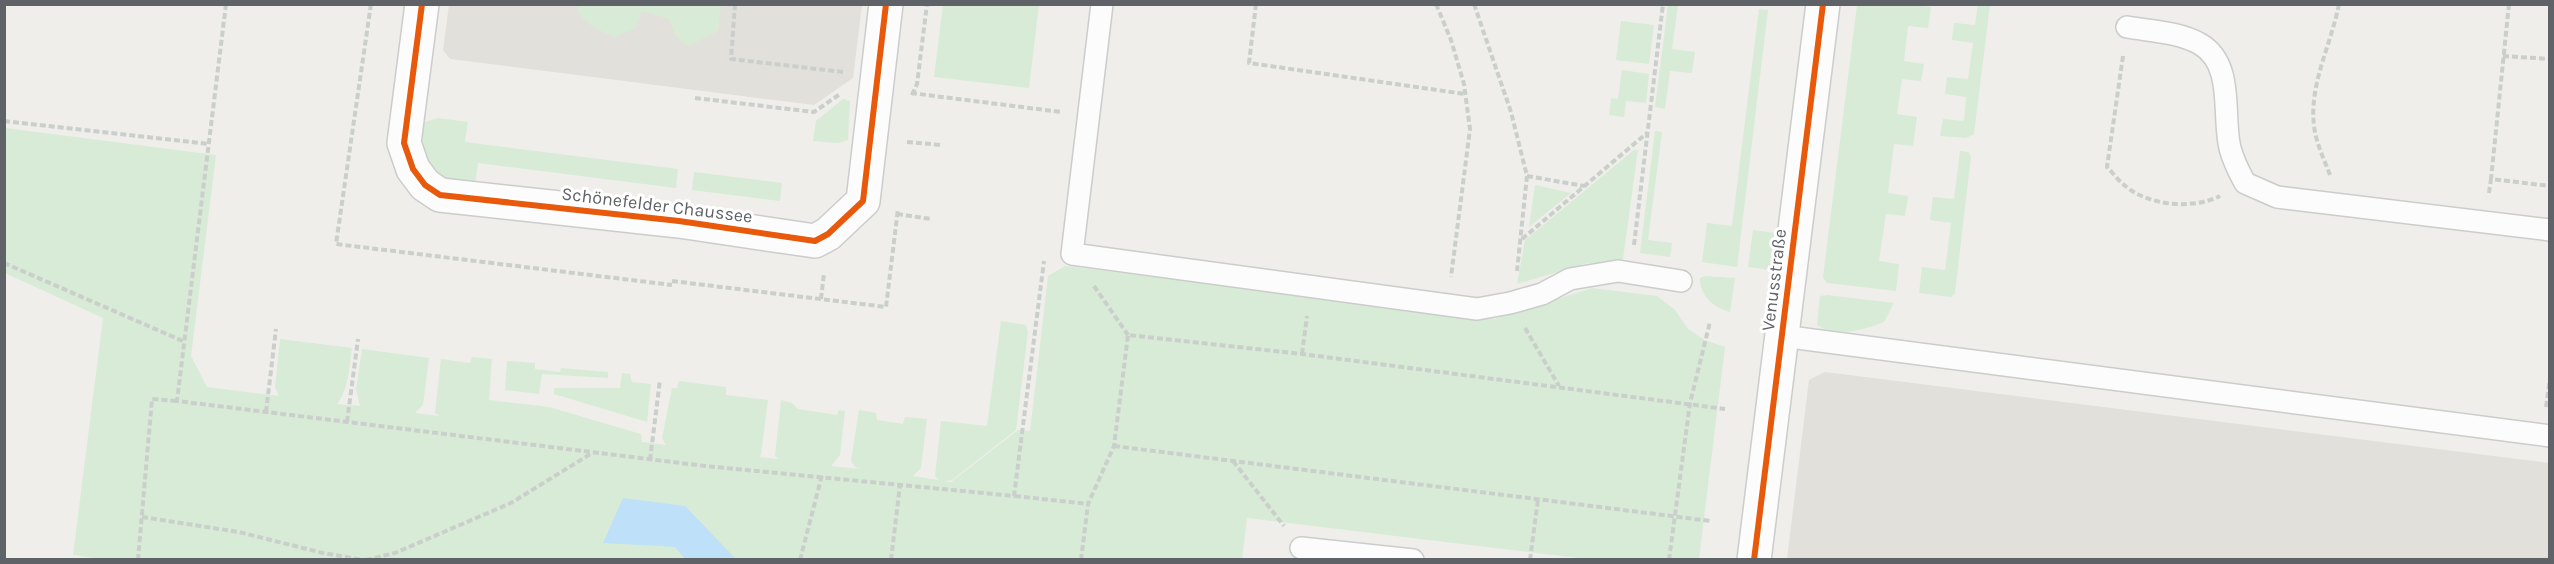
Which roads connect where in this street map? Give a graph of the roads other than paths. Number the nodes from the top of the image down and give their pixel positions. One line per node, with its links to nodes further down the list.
1 (423, 4): 2 (street, Schönefelder Chaussee)
2 (886, 4)
3 (1102, 4): 7 (lane)
4 (1823, 4): 8 (street, Venusstraße)
5 (2127, 27): 6 (lane)
6 (2550, 230)
7 (1681, 280)
8 (1782, 336): 9 (lane); 12 (street, Venusstraße)
9 (2550, 436)
10 (1301, 548): 11 (lane)
11 (1413, 560)
12 (1754, 560)

